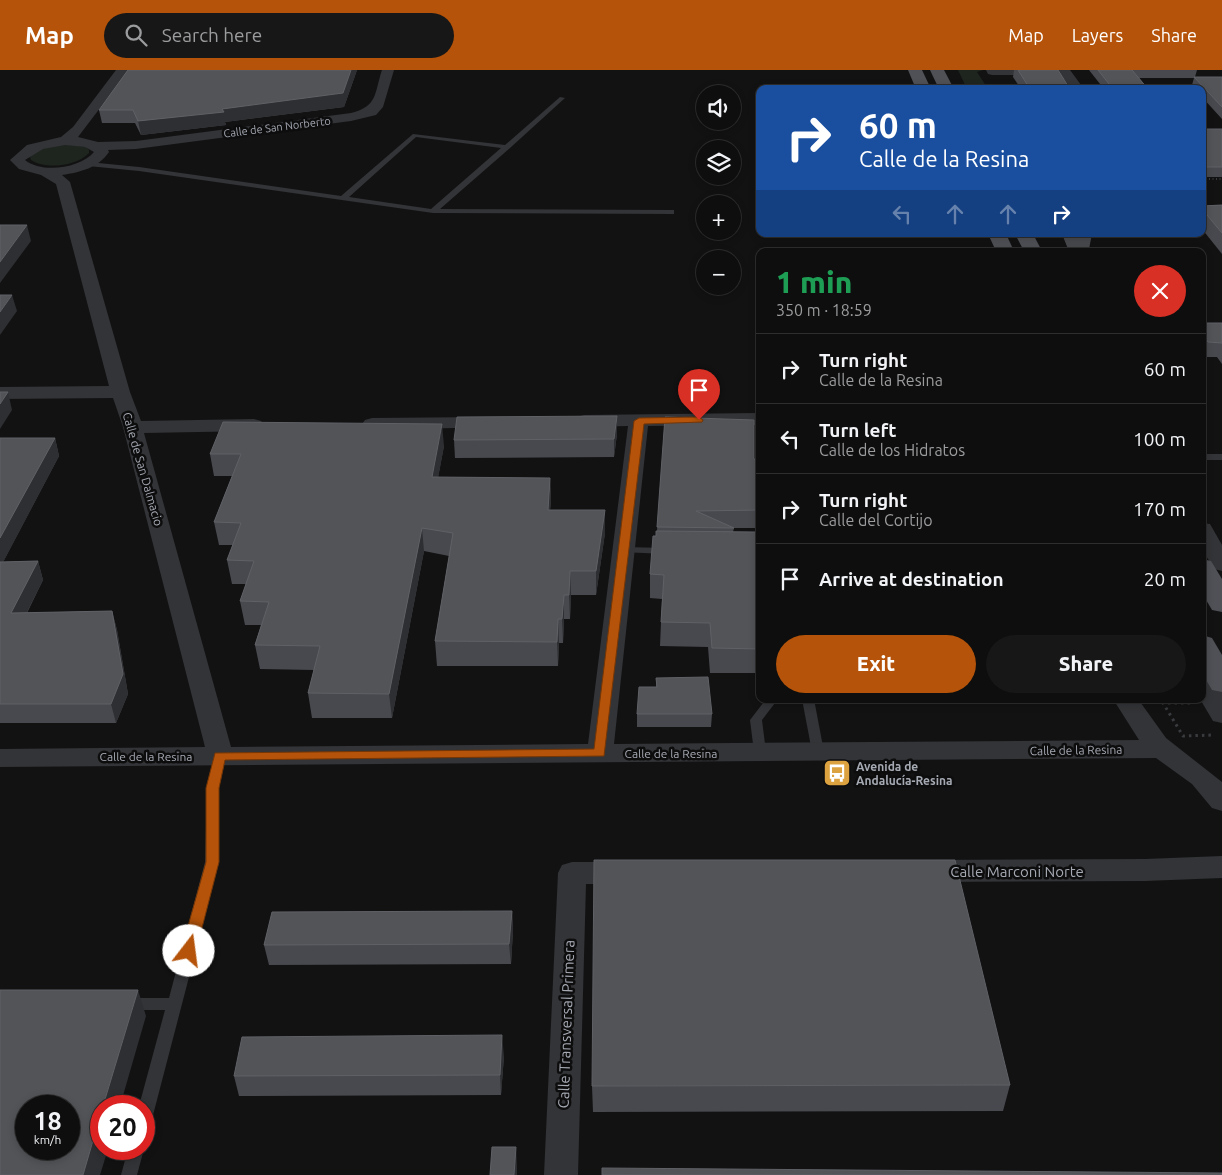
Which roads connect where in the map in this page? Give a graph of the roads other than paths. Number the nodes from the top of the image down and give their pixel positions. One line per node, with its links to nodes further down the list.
1 (123, 70): 12 (street)
2 (388, 70): 12 (street, Calle de San Norberto)
3 (915, 70): 8 (main road)
4 (937, 70): 9 (main road)
5 (992, 70): 6 (street); 7 (street)
6 (1064, 70): 10 (street)
7 (999, 83)
8 (922, 85)
9 (945, 85)
10 (1075, 85)
11 (562, 98): 13 (lane)
12 (91, 143): 15 (street); 16 (street)
13 (508, 147): 19 (lane); 20 (lane)
14 (0, 156): 15 (street)
15 (20, 156): 17 (street)
16 (83, 166): 17 (street); 18 (street); 19 (lane)
17 (45, 171): 18 (street)
18 (63, 182): 22 (street, Calle de San Dalmacio)
19 (343, 198): 20 (lane)
20 (433, 211): 21 (lane)
21 (671, 212)
22 (120, 392): 23 (street); 30 (street, Calle de San Dalmacio)
23 (0, 393)
24 (756, 420): 25 (street)
25 (639, 421): 27 (street); 34 (street)
26 (510, 422): 28 (street)
27 (569, 422)
28 (350, 424)
29 (270, 425): 30 (street)
30 (133, 427): 50 (street, Calle de San Dalmacio)
31 (1222, 456): 32 (lane)
32 (1206, 457)
33 (1206, 536): 36 (street)
34 (625, 550): 35 (lane); 49 (street)
35 (676, 550)
36 (1222, 564)
37 (1206, 574): 38 (main road)
38 (1222, 604)
39 (1206, 652): 40 (main road)
40 (1222, 684)
41 (1206, 685): 45 (street)
42 (769, 703): 47 (lane)
43 (809, 703): 48 (lane)
44 (1129, 703): 46 (street)
45 (1222, 714)
46 (1161, 749): 48 (street, Calle de la Resina); 52 (street)
47 (760, 752): 48 (street, Calle de la Resina); 49 (street, Calle de la Resina)
48 (818, 752)
49 (600, 753): 50 (street, Calle de la Resina)
50 (220, 756): 51 (street, Calle de la Resina); 57 (lane)
51 (0, 758)
52 (1222, 802)
53 (1222, 867): 54 (street, Calle Marconi Norte)
54 (898, 871)
55 (651, 873): 61 (street, Calle Transversal Primera)
56 (116, 1004): 57 (lane)
57 (174, 1004): 58 (lane)
58 (150, 1095)
59 (133, 1160): 60 (lane)
60 (129, 1175)
61 (561, 1175)

